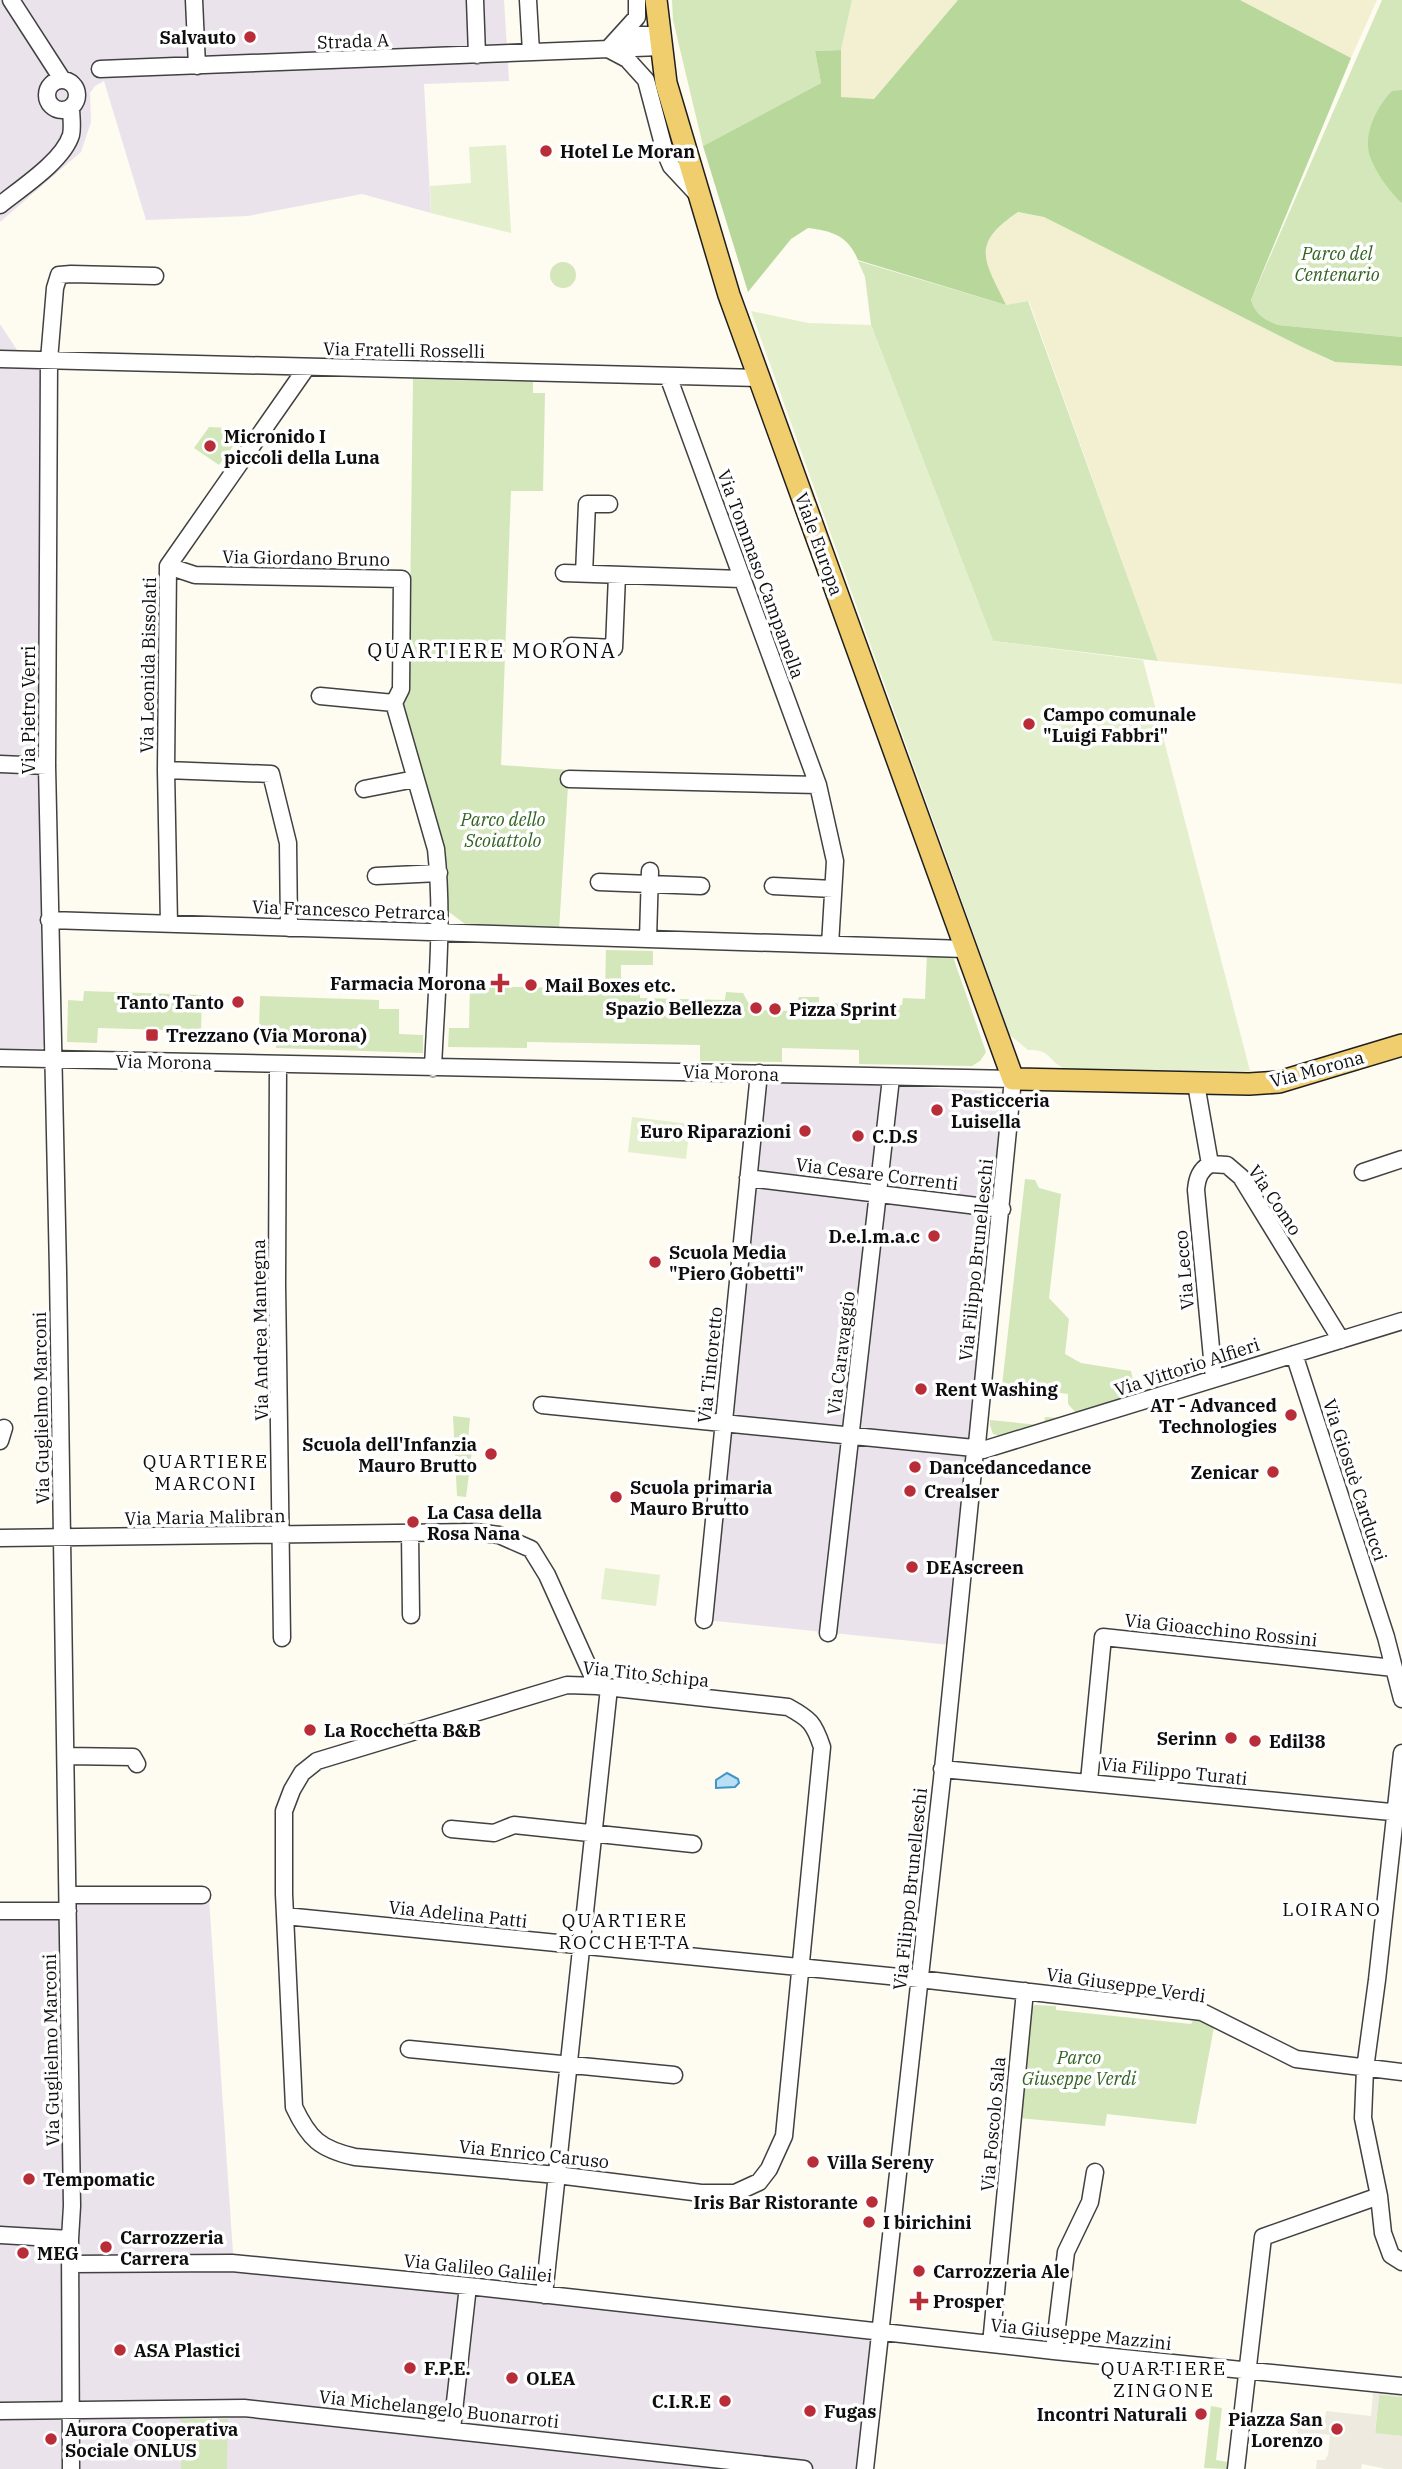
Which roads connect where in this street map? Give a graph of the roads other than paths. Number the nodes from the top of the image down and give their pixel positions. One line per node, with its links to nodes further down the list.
1 (11, 0): 13 (street)
2 (194, 0): 11 (street)
3 (475, 0): 10 (street)
4 (528, 0): 9 (street)
5 (637, 0): 8 (street)
6 (656, 0): 7 (main road, Viale Europa)
7 (659, 41): 8 (street, Strada A); 15 (main road, Viale Europa)
8 (608, 49): 9 (street, Strada A); 15 (street)
9 (531, 52): 10 (street, Strada A)
10 (477, 55): 11 (street, Strada A)
11 (197, 66): 12 (street, Strada A)
12 (100, 69)
13 (62, 79): 14 (street); 14 (street)
14 (71, 107): 16 (street)
15 (698, 195): 22 (main road, Viale Europa)
16 (0, 205)
17 (155, 276): 19 (street)
18 (0, 359): 19 (street, Via Fratelli Rosselli)
19 (49, 360): 20 (street, Via Fratelli Rosselli); 33 (street, Via Pietro Verri)
20 (307, 367): 21 (street, Via Fratelli Rosselli); 24 (street, Via Leonida Bissolati)
21 (668, 376): 22 (street, Via Fratelli Rosselli); 28 (street, Via Tommaso Campanella)
22 (759, 378): 52 (main road, Viale Europa)
23 (609, 504): 26 (street)
24 (168, 566): 31 (street, Via Giordano Bruno); 34 (street, Via Leonida Bissolati)
25 (564, 573): 26 (street)
26 (584, 574): 27 (street)
27 (617, 575): 28 (street); 29 (street)
28 (741, 579): 37 (street, Via Tommaso Campanella)
29 (570, 646)
30 (320, 696): 31 (street)
31 (394, 703): 35 (street, Via Giordano Bruno)
32 (0, 764): 33 (street)
33 (47, 766): 46 (street, Via Pietro Verri)
34 (166, 770): 47 (street, Via Leonida Bissolati); 48 (street)
35 (415, 779): 38 (street); 39 (street, Via Giordano Bruno)
36 (569, 779): 37 (street)
37 (818, 785): 45 (street, Via Tommaso Campanella)
38 (364, 789)
39 (439, 873): 40 (street); 49 (street, Via Giordano Bruno)
40 (376, 876)
41 (650, 877): 42 (street); 43 (street); 50 (street)
42 (599, 882)
43 (701, 886)
44 (773, 886): 45 (street)
45 (834, 889): 51 (street, Via Tommaso Campanella)
46 (49, 920): 47 (street, Via Francesco Petrarca); 55 (street, Via Pietro Verri)
47 (169, 924): 48 (street, Via Francesco Petrarca)
48 (289, 928): 49 (street, Via Francesco Petrarca)
49 (439, 933): 50 (street, Via Francesco Petrarca); 57 (street, Via Giordano Bruno)
50 (648, 939): 51 (street, Via Francesco Petrarca)
51 (830, 945): 52 (street, Via Francesco Petrarca)
52 (965, 950): 60 (main road, Viale Europa)
53 (1402, 1045): 61 (main road, Via Morona)
54 (0, 1058): 55 (street, Via Morona)
55 (55, 1060): 56 (street, Via Morona); 79 (street, Via Guglielmo Marconi)
56 (278, 1065): 57 (street, Via Morona); 77 (street, Via Andrea Mantegna)
57 (433, 1068): 58 (street, Via Morona)
58 (759, 1073): 59 (street, Via Morona); 65 (street, Via Tintoretto)
59 (891, 1078): 60 (street, Via Morona); 66 (street, Via Caravaggio)
60 (1013, 1079): 61 (main road, Via Morona); 67 (street, Via Filippo Brunelleschi)
61 (1196, 1084): 63 (street)
62 (1402, 1159): 64 (street)
63 (1210, 1164): 69 (street, Via Como); 71 (street, Via Lecco)
64 (1363, 1172)
65 (748, 1178): 66 (street, Via Cesare Correnti); 73 (street, Via Tintoretto)
66 (879, 1195): 67 (street, Via Cesare Correnti); 74 (street, Via Caravaggio)
67 (1002, 1209): 75 (street, Via Filippo Brunelleschi)
68 (1402, 1321): 69 (street, Via Vittorio Alfieri)
69 (1341, 1340): 70 (street, Via Vittorio Alfieri)
70 (1294, 1354): 71 (street, Via Vittorio Alfieri); 84 (street, Via Giosuè Carducci)
71 (1214, 1379): 75 (street, Via Vittorio Alfieri)
72 (542, 1405): 73 (street)
73 (723, 1423): 74 (street); 81 (street, Via Tintoretto)
74 (850, 1436): 75 (street); 82 (street, Via Caravaggio)
75 (977, 1449): 90 (street, Via Filippo Brunelleschi)
76 (410, 1533): 77 (street, Via Maria Malibran); 80 (street); 85 (street, Via Maria Malibran)
77 (281, 1535): 79 (street, Via Maria Malibran); 83 (street, Via Andrea Mantegna)
78 (0, 1538): 79 (street, Via Maria Malibran)
79 (63, 1538): 88 (street, Via Guglielmo Marconi)
80 (411, 1615)
81 (704, 1620)
82 (828, 1633)
83 (282, 1638)
84 (1394, 1668): 86 (street, Via Giosuè Carducci); 91 (street, Via Gioacchino Rossini)
85 (603, 1687): 94 (street); 100 (street, Via Tito Schipa); 102 (street, Via Tito Schipa)
86 (1402, 1699)
87 (1402, 1753): 92 (street)
88 (66, 1756): 89 (street); 96 (street, Via Guglielmo Marconi)
89 (137, 1764)
90 (950, 1770): 91 (street, Via Filippo Turati); 103 (street, Via Filippo Brunelleschi)
91 (1089, 1781): 92 (street, Via Filippo Turati)
92 (1399, 1812): 107 (street)
93 (451, 1829): 94 (street)
94 (594, 1832): 95 (street); 101 (street)
95 (693, 1844)
96 (68, 1895): 97 (street); 99 (street, Via Guglielmo Marconi)
97 (202, 1895)
98 (0, 1911): 99 (street)
99 (68, 1911): 114 (street, Via Guglielmo Marconi)
100 (285, 1916): 101 (street, Via Adelina Patti); 111 (street, Via Enrico Caruso)
101 (581, 1945): 102 (street, Via Adelina Patti); 106 (street)
102 (800, 1967): 103 (street, Via Adelina Patti); 111 (street, Via Enrico Caruso)
103 (919, 1979): 104 (street, Via Giuseppe Verdi); 119 (street, Via Filippo Brunelleschi)
104 (1025, 1992): 107 (street, Via Giuseppe Verdi); 120 (street, Via Foscolo Sala)
105 (409, 2049): 106 (street)
106 (568, 2065): 109 (street); 111 (street)
107 (1365, 2068): 108 (street, Via Giuseppe Verdi); 112 (street)
108 (1402, 2072)
109 (674, 2075)
110 (1095, 2172): 121 (street)
111 (557, 2175): 118 (street)
112 (1378, 2196): 115 (street); 122 (street)
113 (0, 2235): 114 (street)
114 (70, 2239): 116 (street, Via Guglielmo Marconi)
115 (1402, 2262)
116 (70, 2264): 117 (street, Via Galileo Galilei); 125 (street, Via Guglielmo Marconi)
117 (468, 2286): 118 (street, Via Galileo Galilei); 126 (street)
118 (544, 2295): 119 (street, Via Galileo Galilei)
119 (881, 2331): 120 (street, Via Giuseppe Mazzini); 129 (street, Via Filippo Brunelleschi)
120 (991, 2344): 121 (street, Via Giuseppe Mazzini)
121 (1055, 2351): 122 (street, Via Giuseppe Mazzini)
122 (1247, 2370): 123 (street, Via Giuseppe Mazzini); 130 (street)
123 (1402, 2386)
124 (0, 2411): 125 (street, Via Michelangelo Buonarroti)
125 (70, 2411): 126 (street, Via Michelangelo Buonarroti); 127 (street, Via Guglielmo Marconi)
126 (452, 2429): 128 (street, Via Michelangelo Buonarroti)
127 (71, 2469)
128 (804, 2469)
129 (865, 2469)
130 (1236, 2469)

